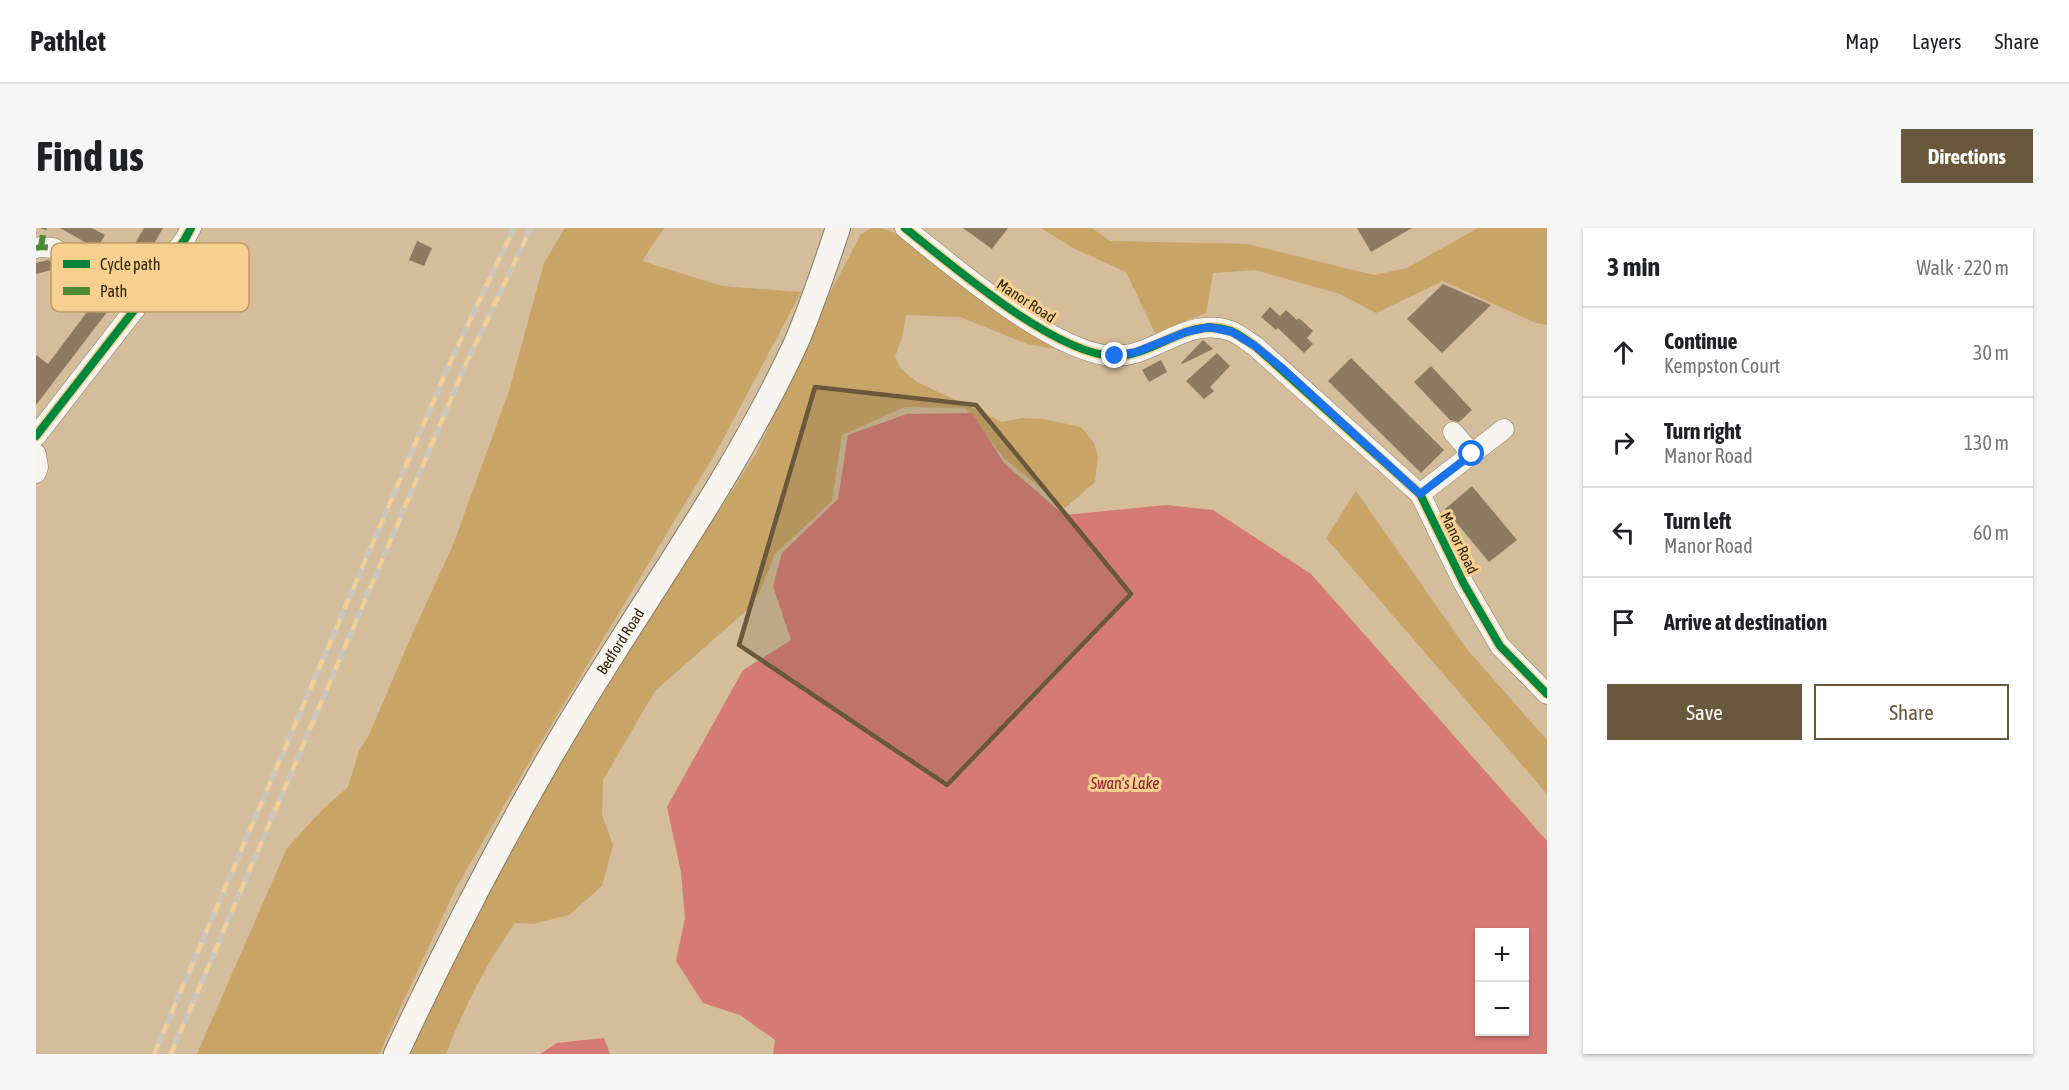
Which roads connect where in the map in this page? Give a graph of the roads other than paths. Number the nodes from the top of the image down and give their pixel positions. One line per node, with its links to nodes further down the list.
1 (190, 228): 4 (street)
2 (838, 228): 14 (main road, Bedford Road)
3 (905, 228): 12 (street, Manor Road)
4 (182, 243)
5 (133, 312): 8 (street)
6 (1504, 429): 10 (street)
7 (1453, 432): 10 (street)
8 (36, 436)
9 (36, 454): 11 (street)
10 (1472, 454): 12 (street)
11 (36, 473)
12 (1420, 494): 13 (street, Manor Road)
13 (1547, 694)
14 (396, 1054)

